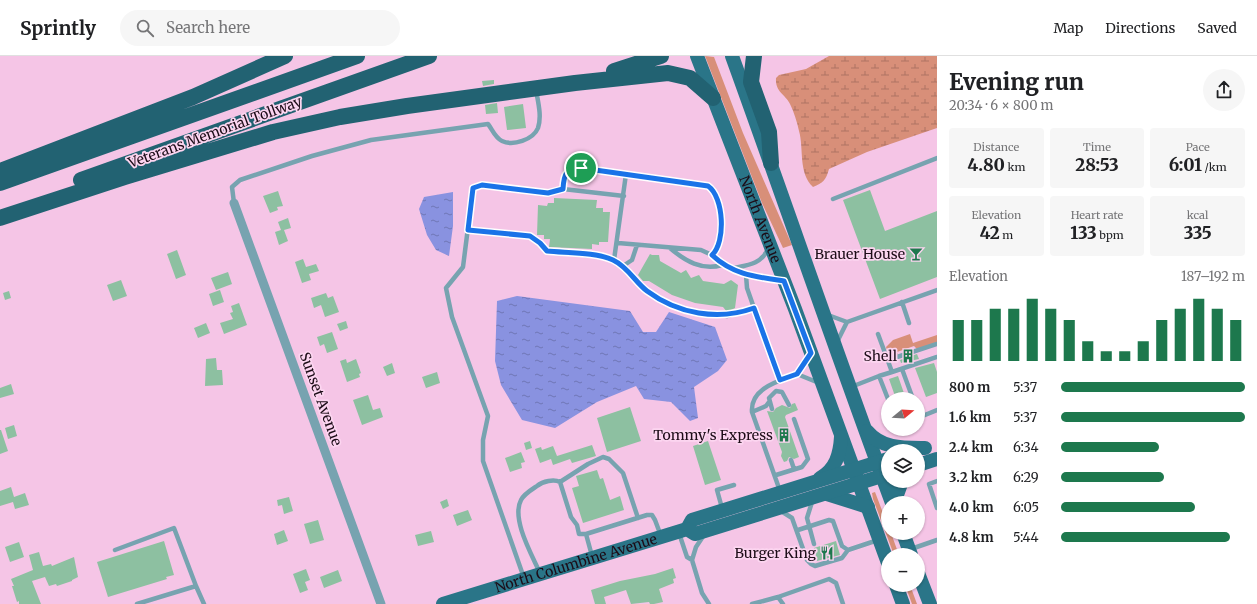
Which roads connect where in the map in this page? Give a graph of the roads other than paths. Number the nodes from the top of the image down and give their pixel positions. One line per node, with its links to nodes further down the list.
1 (285, 56): 13 (highway)
2 (357, 56): 15 (highway, Veterans Memorial Tollway)
3 (429, 56): 20 (highway, Veterans Memorial Tollway)
4 (661, 56): 8 (highway)
5 (697, 56): 10 (main road, North Avenue)
6 (732, 56): 12 (main road, North Avenue)
7 (754, 56): 12 (highway)
8 (575, 83): 9 (highway); 10 (highway)
9 (536, 89): 19 (lane); 21 (highway)
10 (713, 98): 24 (main road, North Avenue)
11 (937, 158): 18 (lane)
12 (771, 163): 37 (main road, North Avenue)
13 (0, 171)
14 (626, 174): 16 (lane); 17 (lane); 27 (lane)
15 (0, 183)
16 (563, 189): 17 (lane); 22 (lane)
17 (624, 196): 23 (lane)
18 (833, 199)
19 (234, 204): 109 (street, Sunset Avenue)
20 (0, 208)
21 (0, 218)
22 (468, 230): 28 (lane); 102 (lane)
23 (618, 243): 25 (lane); 28 (lane)
24 (770, 244): 31 (lane); 33 (main road, North Avenue)
25 (636, 245): 26 (lane); 30 (lane)
26 (670, 248): 27 (lane); 29 (lane)
27 (712, 255): 29 (lane)
28 (614, 260): 30 (lane)
29 (722, 265): 31 (lane)
30 (623, 266): 36 (lane)
31 (734, 268): 32 (lane)
32 (746, 276): 33 (lane); 36 (lane)
33 (784, 281): 43 (main road, North Avenue)
34 (937, 290): 35 (lane)
35 (902, 302): 38 (lane); 39 (lane)
36 (754, 308): 50 (lane)
37 (823, 313): 38 (lane); 42 (main road, North Avenue)
38 (847, 322): 42 (lane)
39 (909, 324)
40 (878, 334): 45 (lane)
41 (937, 344): 45 (lane)
42 (835, 347): 52 (main road, North Avenue)
43 (811, 353): 48 (lane); 51 (main road, North Avenue)
44 (937, 357): 46 (lane)
45 (888, 360): 47 (lane)
46 (902, 369): 47 (lane); 54 (lane)
47 (892, 372): 49 (lane)
48 (797, 374): 50 (lane); 51 (lane)
49 (879, 376): 52 (lane); 53 (lane)
50 (780, 380): 59 (lane)
51 (822, 384): 63 (main road, North Avenue)
52 (849, 387): 62 (main road, North Avenue)
53 (885, 392)
54 (910, 392)
55 (769, 402): 56 (lane); 57 (lane); 59 (lane)
56 (789, 405)
57 (772, 409)
58 (937, 410): 60 (lane)
59 (752, 412): 72 (lane)
60 (925, 414)
61 (794, 419): 70 (lane)
62 (864, 428): 64 (main road); 65 (main road, North Avenue)
63 (841, 434): 71 (main road, North Avenue); 76 (main road)
64 (884, 444)
65 (881, 459)
66 (791, 460): 70 (lane)
67 (937, 460): 69 (main road)
68 (881, 461): 71 (main road, North Columbine Avenue)
69 (925, 463)
70 (794, 469): 72 (lane)
71 (854, 469): 76 (main road, North Columbine Avenue); 77 (main road, North Avenue)
72 (776, 475): 79 (lane)
73 (881, 476): 77 (main road, North Columbine Avenue)
74 (937, 481): 82 (lane)
75 (560, 482): 85 (lane); 90 (lane); 101 (lane)
76 (813, 482): 79 (main road, North Columbine Avenue)
77 (859, 483): 80 (main road, North Columbine Avenue); 81 (main road, North Avenue)
78 (734, 485): 84 (lane)
79 (780, 492): 84 (main road, North Columbine Avenue)
80 (820, 496): 81 (main road); 83 (main road, North Columbine Avenue); 86 (lane)
81 (868, 507): 92 (main road, North Avenue)
82 (937, 508)
83 (777, 509): 87 (main road, North Columbine Avenue); 88 (lane)
84 (723, 510): 89 (main road, North Columbine Avenue)
85 (638, 518): 90 (lane); 91 (lane)
86 (808, 527): 88 (lane); 94 (lane); 98 (lane)
87 (709, 530): 89 (main road, North Columbine Avenue); 100 (lane)
88 (798, 530): 98 (lane)
89 (683, 531): 91 (main road, North Columbine Avenue); 100 (lane)
90 (586, 534): 99 (lane)
91 (661, 537): 99 (main road, North Columbine Avenue)
92 (880, 539): 95 (main road, North Avenue); 98 (lane)
93 (937, 540): 96 (lane)
94 (814, 544)
95 (883, 548)
96 (919, 548)
97 (115, 550): 103 (lane)
98 (848, 550)
99 (593, 558): 101 (main road, North Columbine Avenue)
100 (692, 560): 111 (lane)
101 (541, 574): 102 (main road, North Columbine Avenue)
102 (524, 579): 110 (main road, North Columbine Avenue)
103 (196, 586): 107 (lane); 108 (lane)
104 (925, 591): 116 (main road)
105 (899, 592): 115 (main road)
106 (778, 597): 112 (lane); 113 (lane); 114 (lane)
107 (137, 604)
108 (204, 604)
109 (381, 604)
110 (443, 604)
111 (709, 604)
112 (752, 604)
113 (783, 604)
114 (843, 604)
115 (903, 604)
116 (930, 604)

